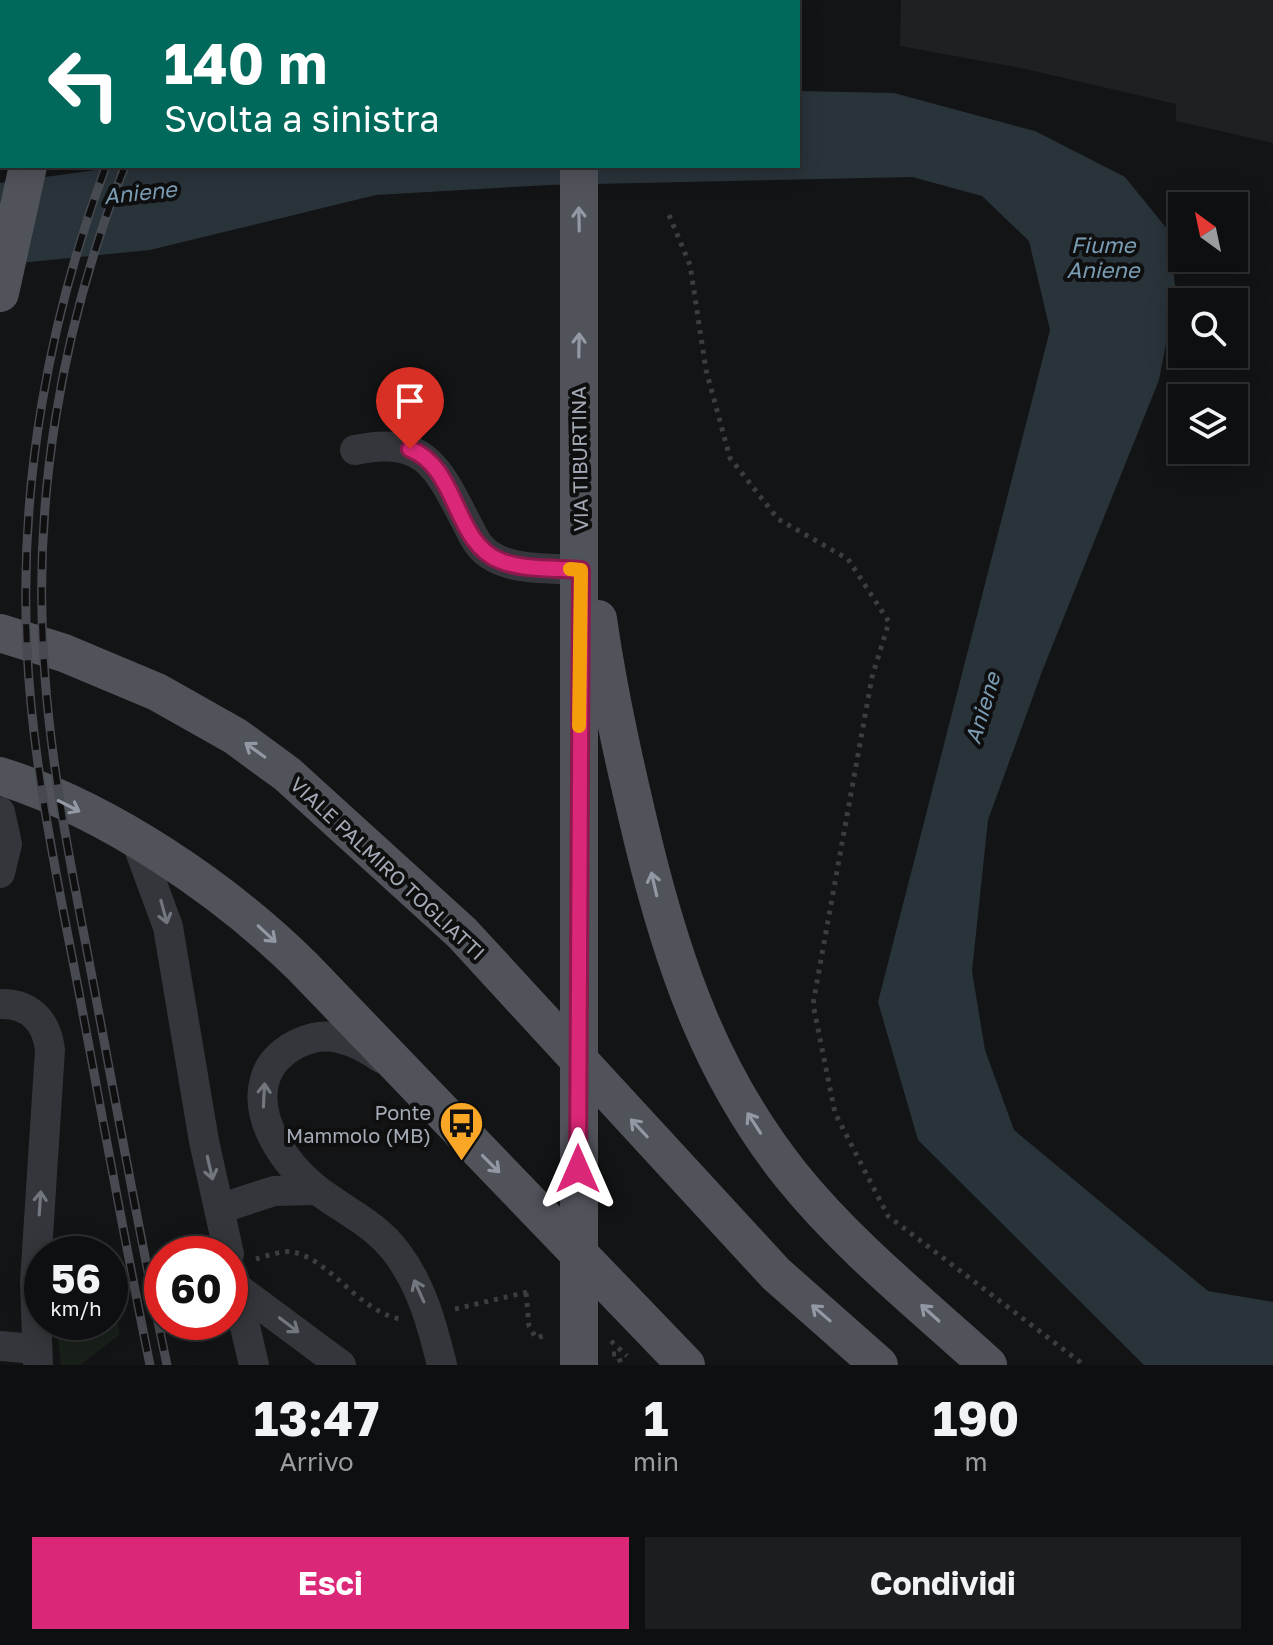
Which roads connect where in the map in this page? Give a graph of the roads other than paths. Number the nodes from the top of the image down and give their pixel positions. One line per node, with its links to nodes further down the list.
1 (28, 168): 3 (main road)
2 (579, 168): 5 (main road, VIA TIBURTINA, one-way to 2)
3 (0, 293)
4 (355, 450): 6 (lane)
5 (578, 472): 6 (main road, VIA TIBURTINA); 27 (main road, one-way to 5)
6 (581, 570): 24 (main road, VIA TIBURTINA)
7 (0, 633): 26 (main road, VIALE PALMIRO TOGLIATTI, one-way to 7)
8 (0, 776): 10 (main road, one-way to 10)
9 (0, 812): 11 (lane)
10 (136, 840): 13 (main road, one-way to 13); 15 (lane, one-way to 15)
11 (0, 873)
12 (0, 1004): 20 (lane, one-way to 12)
13 (397, 1068): 14 (lane, one-way to 13); 25 (main road, one-way to 25)
14 (317, 1190): 15 (lane); 23 (lane, one-way to 14)
15 (219, 1209): 16 (lane)
16 (225, 1236)
17 (248, 1285): 22 (lane, one-way to 22)
18 (248, 1322): 21 (lane)
19 (0, 1346): 20 (lane)
20 (37, 1357)
21 (260, 1360)
22 (341, 1365)
23 (442, 1365)
24 (579, 1365)
25 (686, 1365)
26 (879, 1365)
27 (988, 1365)

